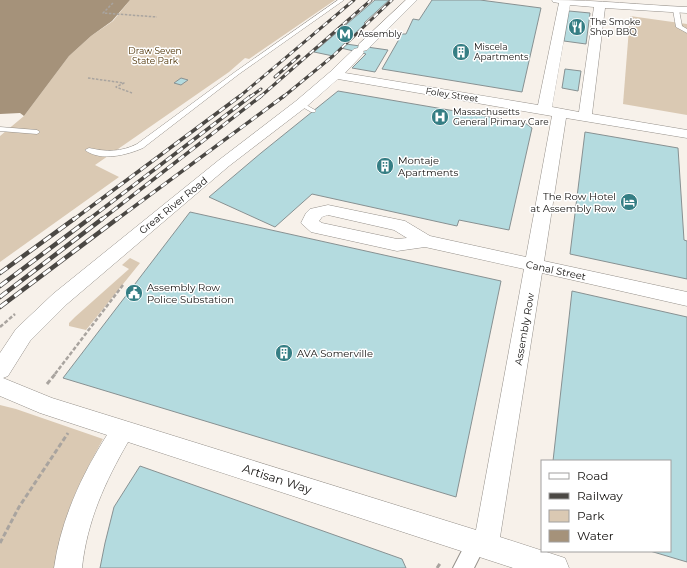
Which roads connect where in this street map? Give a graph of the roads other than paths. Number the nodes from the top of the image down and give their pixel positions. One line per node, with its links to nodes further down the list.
1 (341, 0): 13 (lane)
2 (412, 0): 7 (street, Great River Road)
3 (561, 0): 4 (street); 8 (street, Assembly Row)
4 (600, 5): 5 (street); 9 (street)
5 (682, 10): 6 (lane)
6 (687, 31)
7 (335, 75): 8 (street, Foley Street); 17 (street, Great River Road)
8 (552, 112): 9 (street, Foley Street); 15 (street, Assembly Row)
9 (585, 117): 12 (street, Foley Street)
10 (0, 129): 11 (lane)
11 (37, 132)
12 (687, 134)
13 (89, 150)
14 (425, 241): 14 (street, Canal Street); 15 (street, Canal Street)
15 (535, 265): 16 (street, Canal Street); 20 (street, Assembly Row)
16 (687, 299)
17 (0, 370)
18 (0, 386): 19 (street, Artisan Way)
19 (123, 430): 20 (street, Artisan Way); 22 (street)
20 (482, 544): 21 (street, Artisan Way); 23 (street, Assembly Row)
21 (524, 563): 24 (street, Artisan Way)
22 (68, 568)
23 (463, 568)
24 (555, 568)

